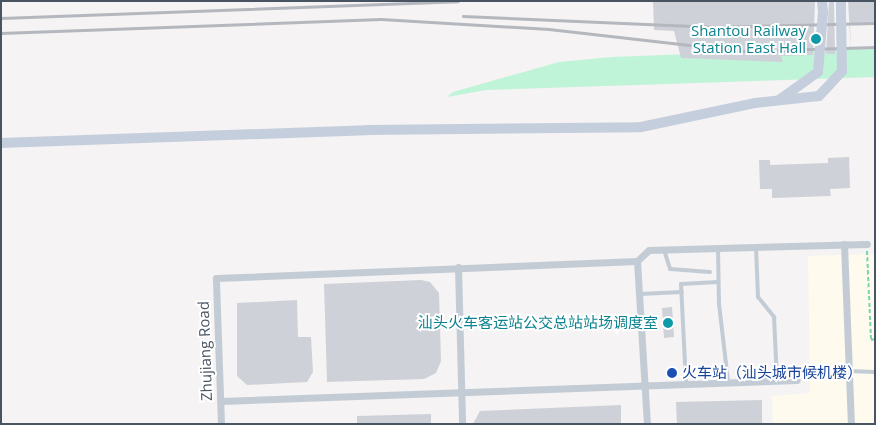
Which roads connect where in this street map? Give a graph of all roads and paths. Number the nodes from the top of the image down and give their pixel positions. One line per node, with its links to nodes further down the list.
1 (822, 1): 3 (street, bridge)
2 (841, 1): 3 (street, bridge)
3 (779, 101): 4 (street, bridge)
4 (1, 143)
5 (844, 244): 6 (street); 7 (street); 17 (street)
6 (867, 244): 16 (path)
7 (756, 247): 8 (street); 19 (lane)
8 (718, 248): 9 (street); 13 (lane)
9 (664, 250): 10 (street); 12 (lane)
10 (637, 261): 11 (street); 15 (street)
11 (458, 267): 24 (street); 25 (street, Zhujiang Road)
12 (710, 272)
13 (718, 282): 14 (lane); 21 (lane)
14 (682, 292): 15 (lane); 22 (lane)
15 (640, 294): 23 (street)
16 (875, 340)
17 (849, 371): 18 (lane); 29 (street)
18 (875, 372)
19 (777, 380): 20 (street); 21 (street)
20 (797, 380)
21 (728, 381): 22 (street)
22 (686, 383): 23 (street)
23 (646, 384): 24 (street); 28 (street)
24 (460, 392): 25 (street); 27 (street)
25 (221, 401): 26 (street, Zhujiang Road)
26 (221, 424)
27 (462, 424)
28 (647, 424)
29 (851, 424)

